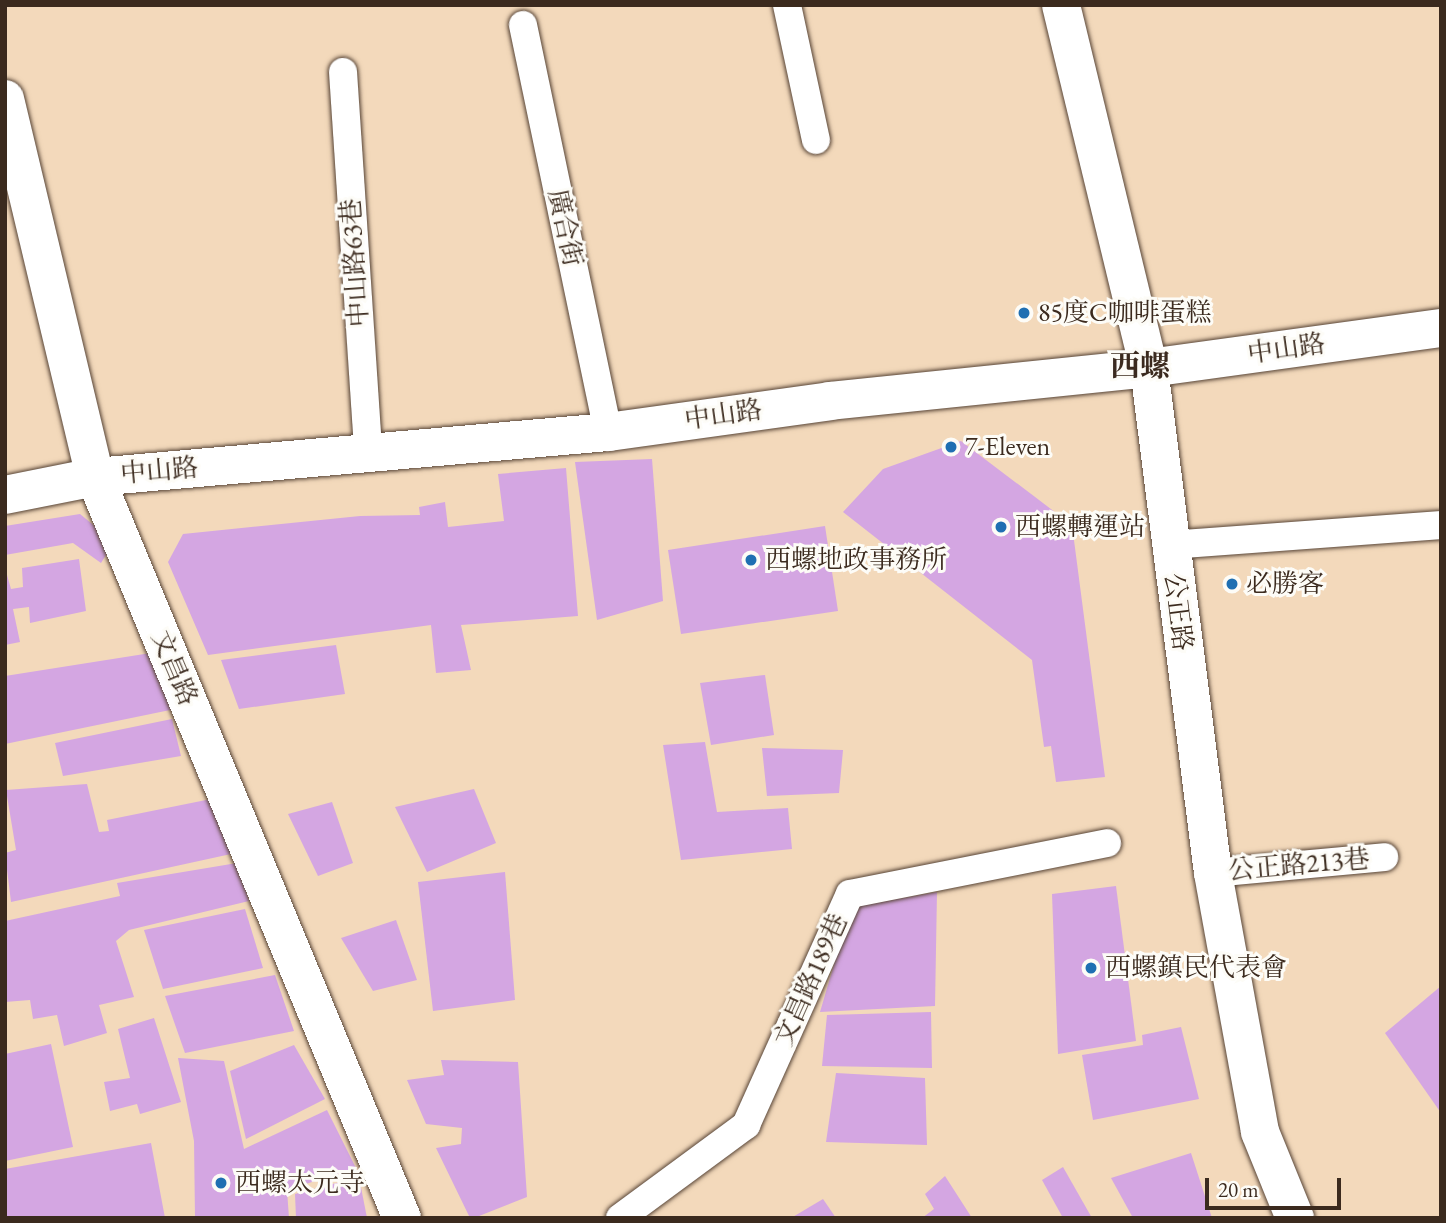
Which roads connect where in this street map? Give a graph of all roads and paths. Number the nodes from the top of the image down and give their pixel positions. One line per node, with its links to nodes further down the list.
1 (787, 5): 6 (lane)
2 (1060, 5): 8 (street, 公正路)
3 (523, 25): 9 (lane, 廣合街)
4 (343, 72): 10 (lane, 中山路63巷)
5 (5, 99): 11 (street, 文昌路)
6 (816, 139)
7 (1441, 328): 8 (street, 中山路)
8 (1149, 368): 9 (street, 中山路); 14 (street, 公正路)
9 (608, 432): 10 (street, 中山路)
10 (368, 453): 11 (street, 中山路)
11 (95, 477): 12 (street, 中山路); 18 (street, 文昌路)
12 (5, 495)
13 (1441, 525): 14 (lane)
14 (1170, 545): 17 (street, 公正路)
15 (1107, 843): 19 (lane, 文昌路189巷)
16 (1384, 857): 17 (lane, 公正路213巷)
17 (1213, 873): 20 (street, 公正路)
18 (402, 1218)
19 (620, 1218)
20 (1295, 1218)

